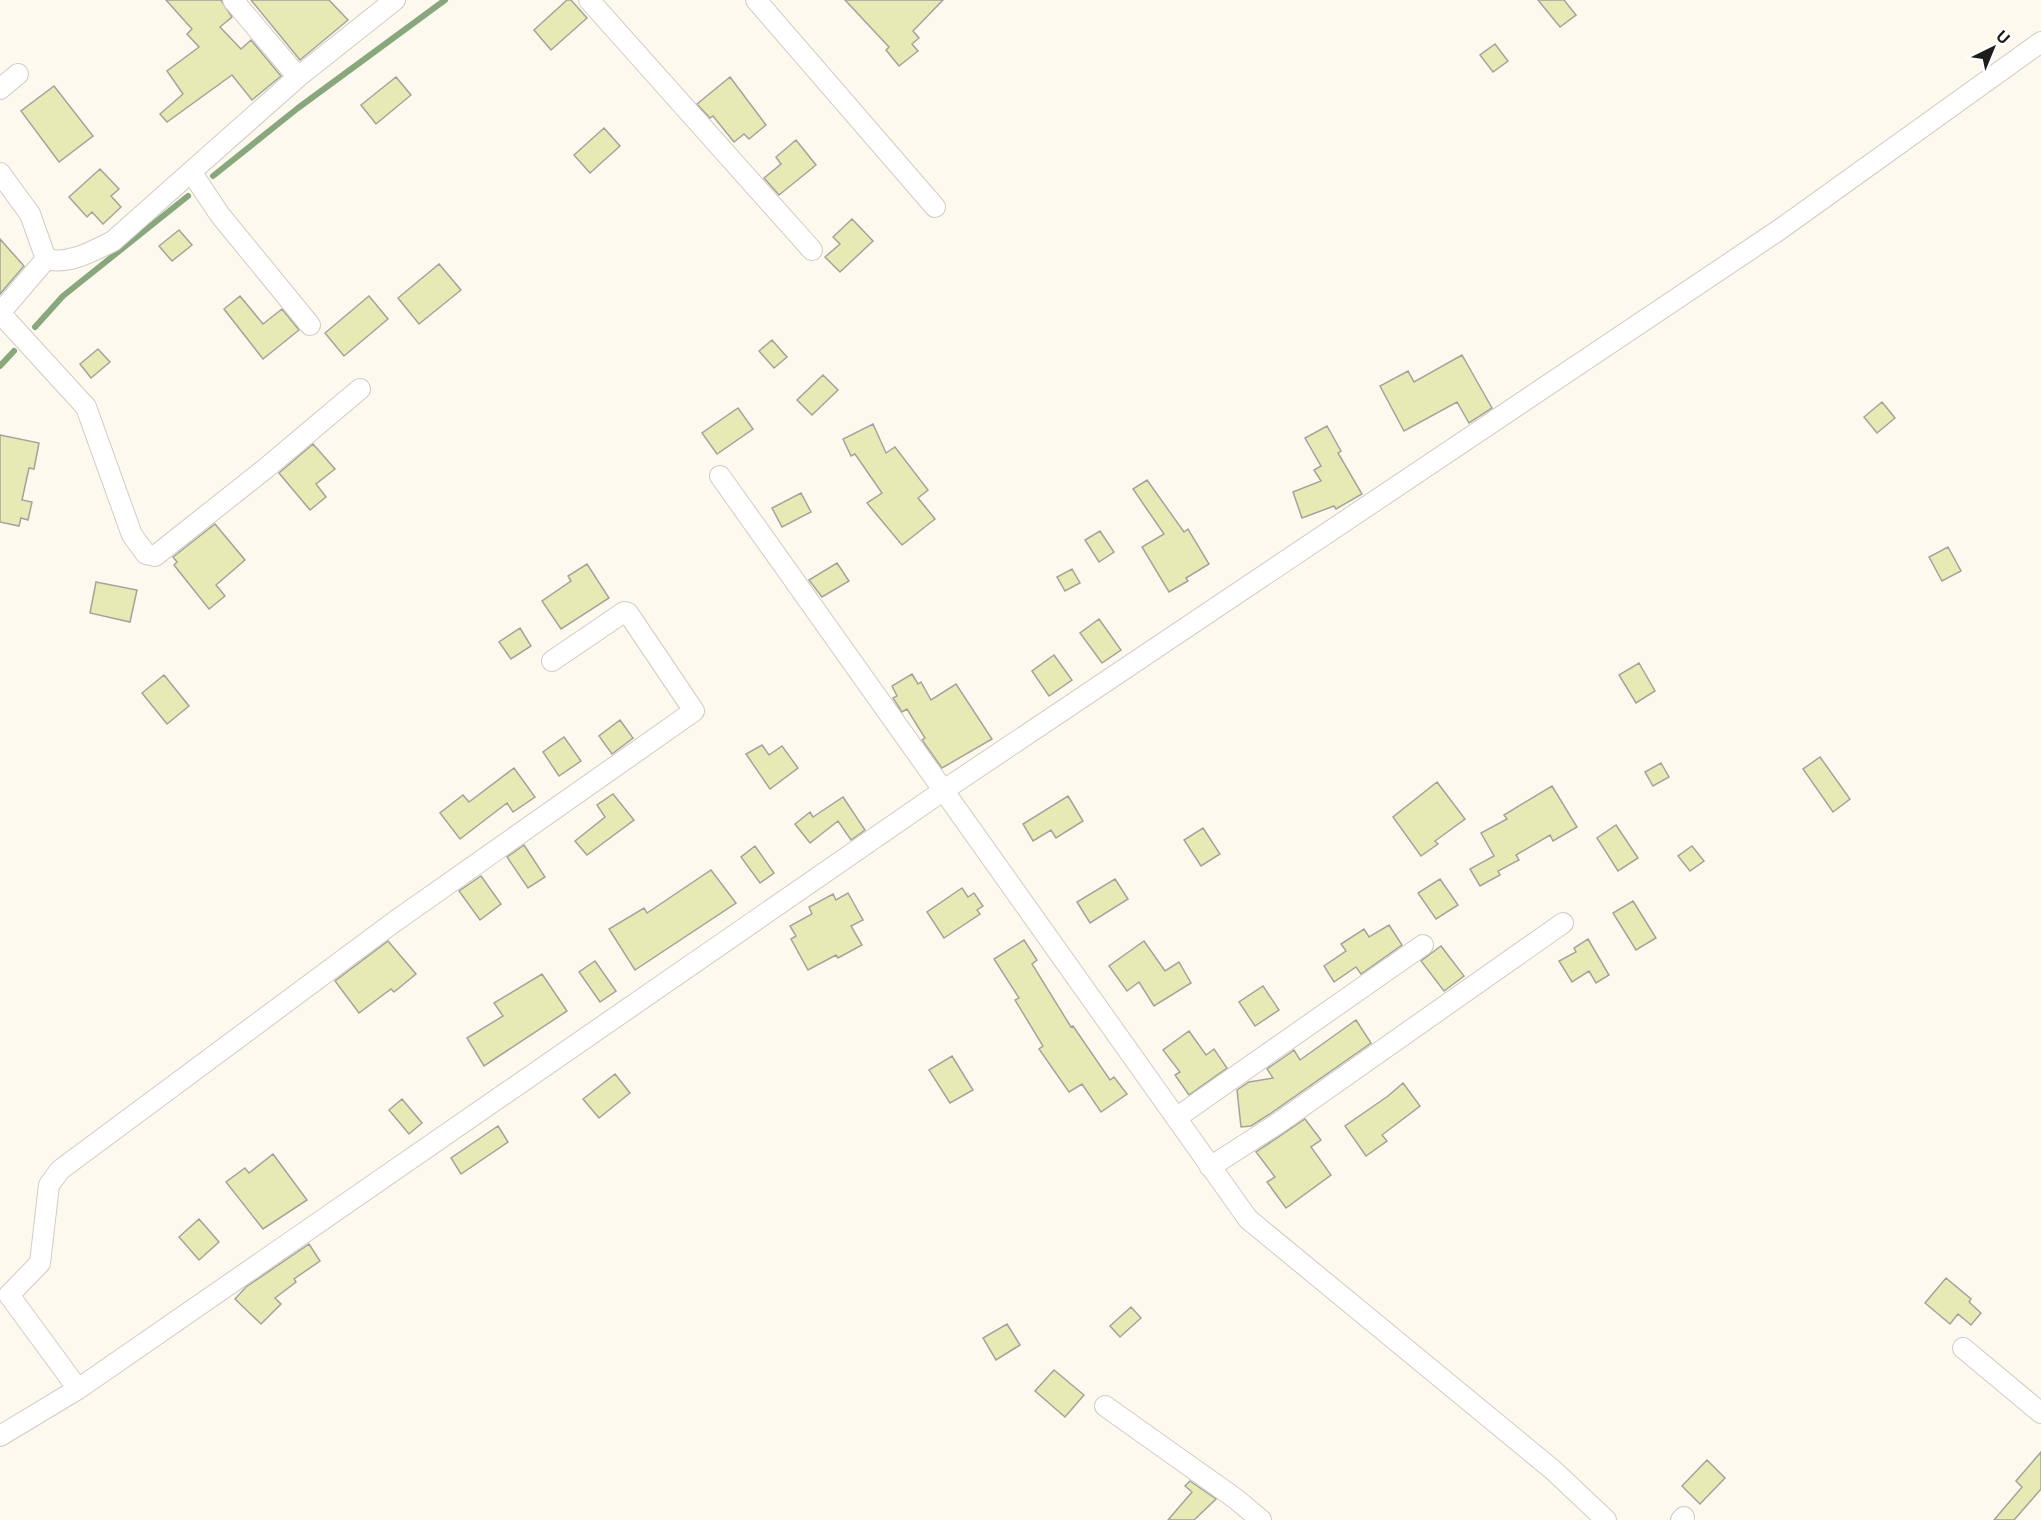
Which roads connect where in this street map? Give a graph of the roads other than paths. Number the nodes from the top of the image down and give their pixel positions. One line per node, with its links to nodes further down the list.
1 (233, 0): 7 (street)
2 (395, 0): 7 (street)
3 (589, 0): 12 (street)
4 (756, 0): 11 (street)
5 (2041, 42): 19 (street)
6 (18, 74): 8 (street)
7 (298, 77): 9 (street)
8 (0, 89)
9 (192, 173): 13 (street); 15 (street)
10 (4, 186): 13 (street)
11 (935, 207)
12 (812, 249)
13 (46, 259): 14 (street)
14 (0, 313): 16 (street)
15 (310, 325)
16 (360, 389)
17 (720, 476): 19 (street)
18 (552, 661): 25 (street)
19 (944, 790): 22 (street); 25 (street)
20 (1563, 923): 23 (street)
21 (1423, 945): 22 (street)
22 (1176, 1118): 23 (street)
23 (1210, 1167): 30 (street)
24 (1962, 1348): 27 (street)
25 (78, 1389): 28 (street)
26 (1105, 1406): 29 (street)
27 (2041, 1413)
28 (0, 1436)
29 (1261, 1520)
30 (1606, 1520)

